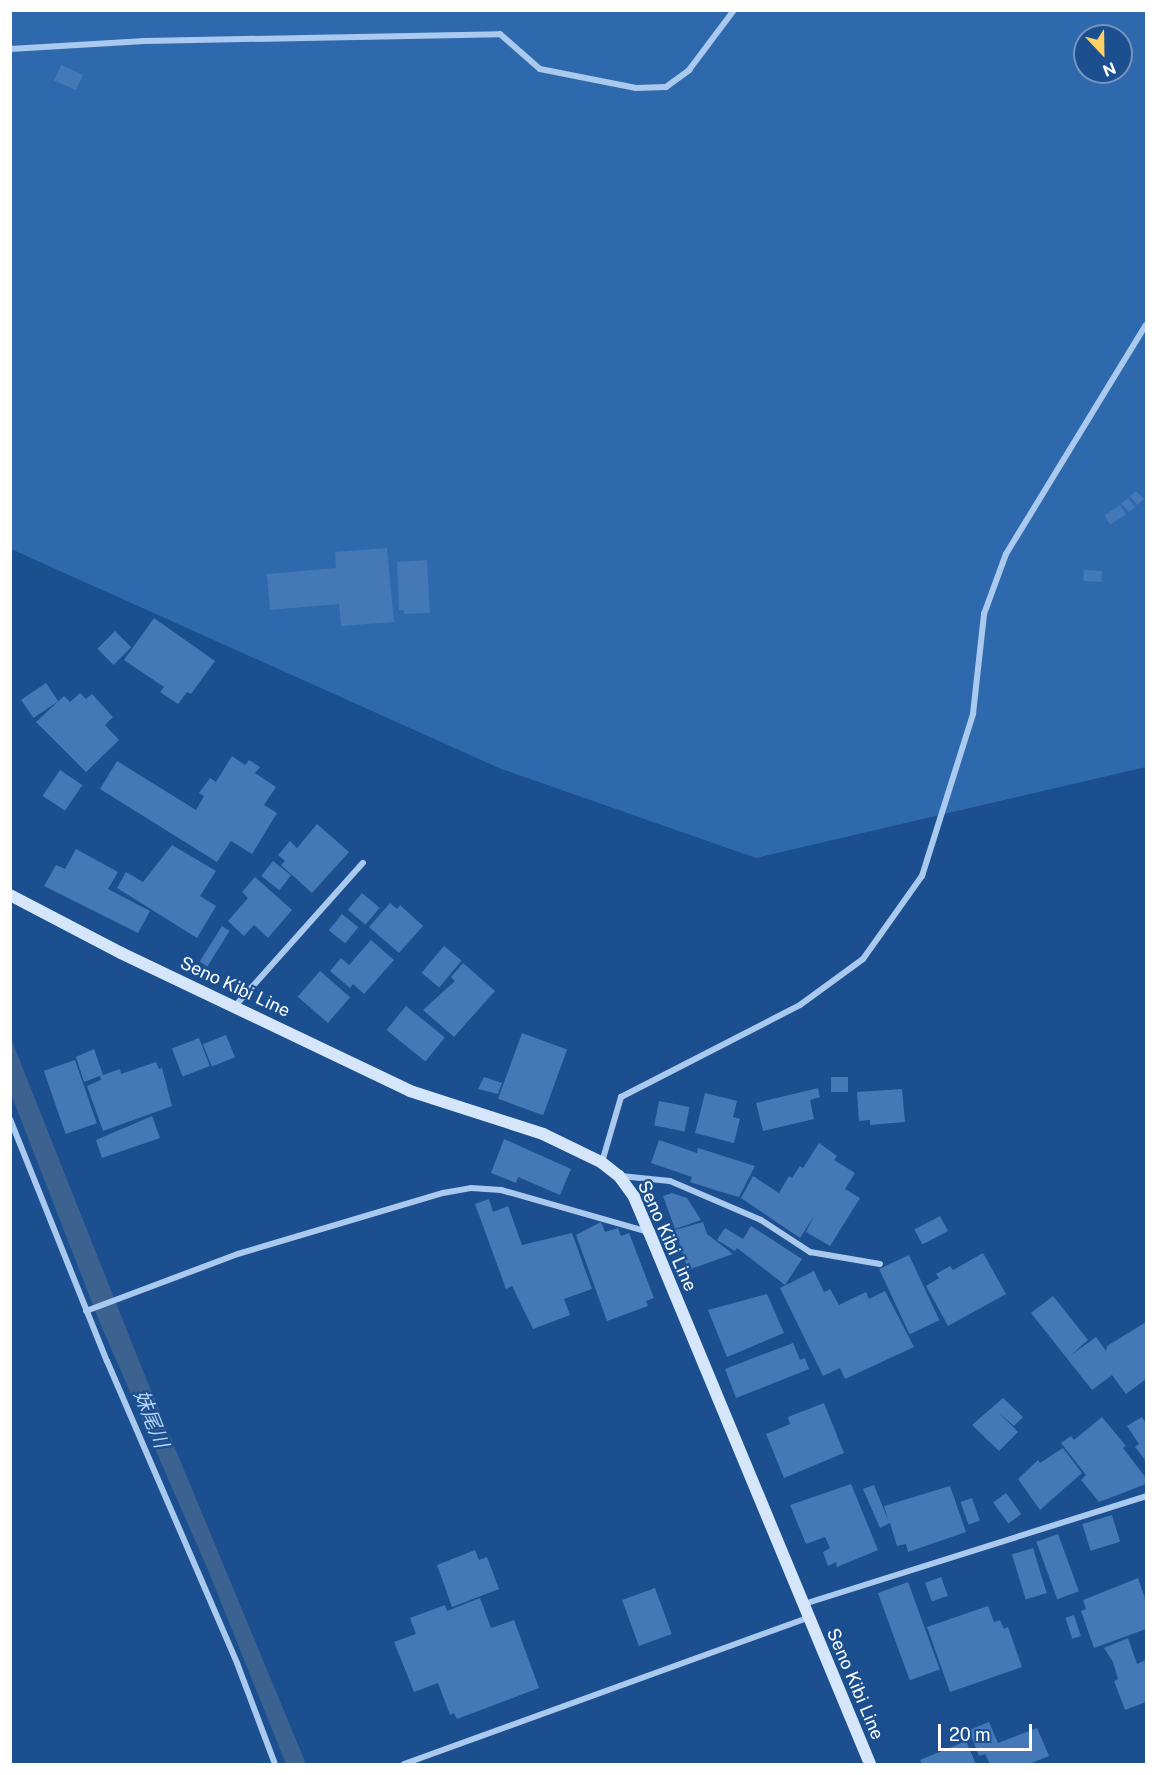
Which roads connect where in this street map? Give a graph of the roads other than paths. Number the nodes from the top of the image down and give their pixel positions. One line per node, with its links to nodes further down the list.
1 (734, 10): 2 (street)
2 (10, 49)
3 (1146, 325): 8 (street)
4 (363, 863): 6 (street)
5 (10, 895): 6 (main road, Seno Kibi Line)
6 (235, 1006): 8 (main road, Seno Kibi Line)
7 (10, 1119): 12 (street)
8 (602, 1162): 9 (main road, Seno Kibi Line)
9 (619, 1176): 10 (main road, Seno Kibi Line); 11 (street)
10 (649, 1232): 12 (street); 14 (main road, Seno Kibi Line)
11 (880, 1264)
12 (89, 1309): 16 (street)
13 (1146, 1496): 14 (street)
14 (801, 1605): 15 (main road, Seno Kibi Line)
15 (807, 1618): 17 (street); 18 (main road, Seno Kibi Line)
16 (276, 1764)
17 (404, 1764)
18 (870, 1764)

